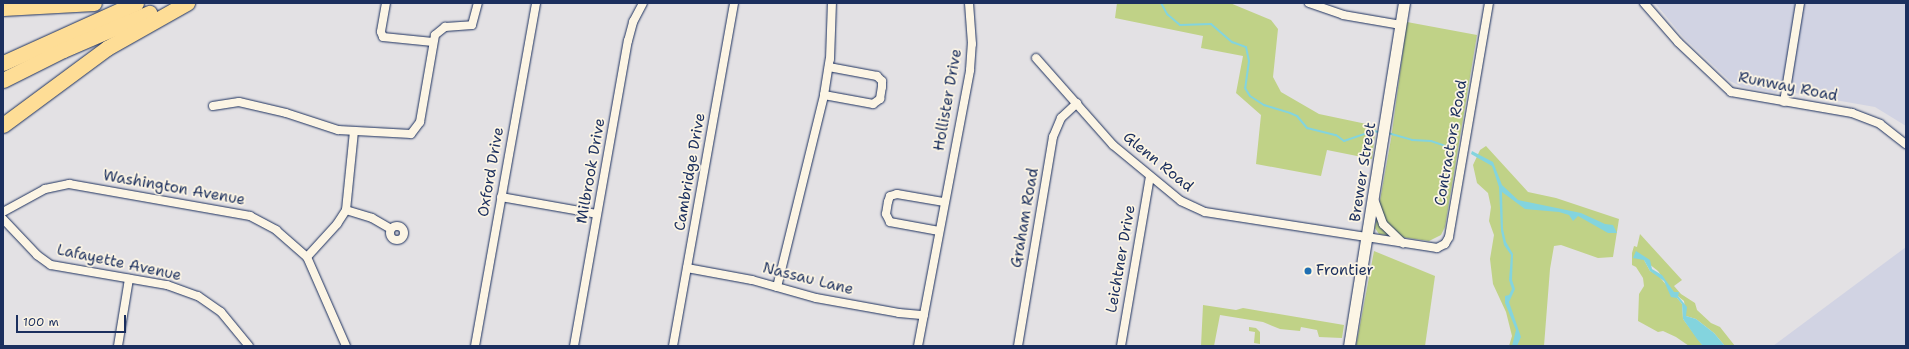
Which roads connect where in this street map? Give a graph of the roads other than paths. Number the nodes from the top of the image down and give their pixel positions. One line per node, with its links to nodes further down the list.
1 (94, 3): 17 (highway)
2 (136, 3): 21 (highway)
3 (174, 3): 23 (highway)
4 (187, 3): 28 (highway)
5 (386, 3): 19 (street)
6 (478, 3): 19 (street)
7 (536, 3): 32 (street, Oxford Drive)
8 (643, 3): 37 (street, Milbrook Drive)
9 (734, 3): 44 (street, Cambridge Drive)
10 (832, 3): 22 (street)
11 (969, 3): 34 (street, Hollister Drive)
12 (1404, 3): 18 (main road, Brewer Street)
13 (1489, 3): 42 (street, Contractors Road)
14 (1644, 3): 25 (street, Runway Road)
15 (1800, 3): 25 (street)
16 (1313, 4): 18 (street)
17 (3, 8)
18 (1400, 25): 33 (main road, Brewer Street)
19 (433, 42): 29 (street)
20 (1036, 58): 26 (street, Glenn Road)
21 (3, 63)
22 (829, 66): 24 (street); 24 (street)
23 (3, 80)
24 (824, 95): 46 (street)
25 (1784, 102): 30 (street, Runway Road)
26 (1077, 103): 31 (street, Glenn Road); 55 (street, Graham Road)
27 (213, 106): 29 (street)
28 (3, 125)
29 (354, 131): 35 (street)
30 (1906, 144)
31 (1150, 177): 41 (street, Glenn Road); 56 (street, Leichtner Drive)
32 (501, 197): 37 (street); 51 (street, Oxford Drive)
33 (1374, 198): 41 (main road, Brewer Street); 42 (street)
34 (944, 202): 40 (street, Hollister Drive); 40 (street)
35 (346, 210): 39 (street); 43 (street)
36 (3, 212): 43 (street, Washington Avenue)
37 (598, 214): 52 (street, Milbrook Drive)
38 (3, 220): 45 (street, Lafayette Avenue)
39 (391, 229)
40 (939, 231): 47 (street, Hollister Drive)
41 (1367, 238): 42 (street, Contractors Road); 57 (main road, Brewer Street)
42 (1404, 244)
43 (307, 257): 50 (street, Washington Avenue)
44 (687, 268): 46 (street, Nassau Lane); 53 (street, Cambridge Drive)
45 (129, 279): 48 (street); 49 (street, Lafayette Avenue)
46 (777, 287): 47 (street, Nassau Lane)
47 (924, 314): 54 (street, Hollister Drive)
48 (118, 346)
49 (249, 346)
50 (346, 346)
51 (475, 346)
52 (574, 346)
53 (673, 346)
54 (918, 346)
55 (1018, 346)
56 (1121, 346)
57 (1349, 346)

